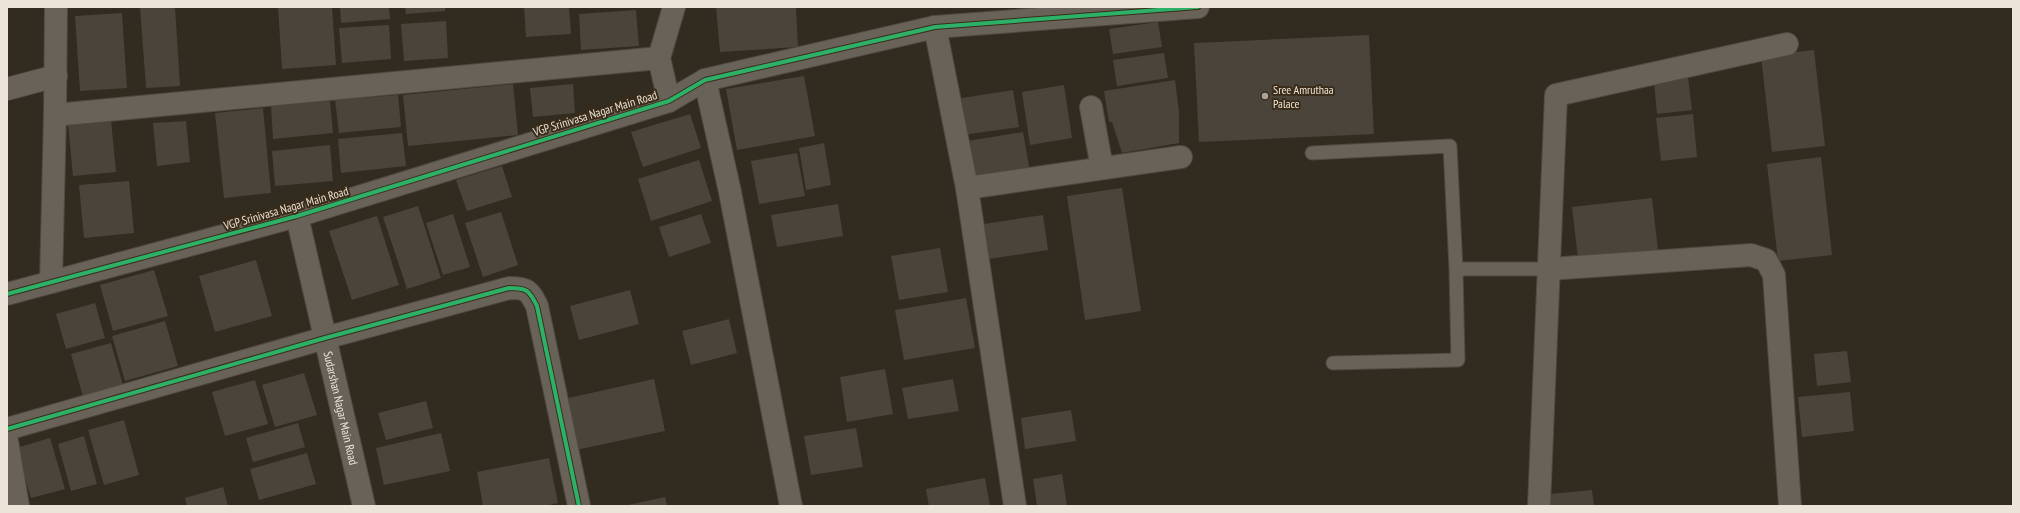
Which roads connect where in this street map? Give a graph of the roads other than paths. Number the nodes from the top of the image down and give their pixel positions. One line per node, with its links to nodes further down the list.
1 (56, 7): 8 (street)
2 (674, 7): 7 (street)
3 (1198, 7): 4 (street, VGP Srinivasa Nagar Main Road)
4 (1149, 9): 5 (street, VGP Srinivasa Nagar Main Road)
5 (935, 28): 9 (street, VGP Srinivasa Nagar Main Road); 17 (street)
6 (1787, 44): 19 (street)
7 (659, 58): 11 (street); 13 (street)
8 (56, 76): 10 (street); 13 (street)
9 (705, 80): 11 (street, VGP Srinivasa Nagar Main Road); 30 (street)
10 (7, 89)
11 (669, 101): 18 (street, VGP Srinivasa Nagar Main Road)
12 (1091, 107): 16 (street)
13 (55, 115): 21 (street)
14 (1312, 153): 20 (lane)
15 (1182, 157): 16 (street)
16 (1102, 168): 17 (street)
17 (967, 188): 31 (street)
18 (297, 216): 21 (street, VGP Srinivasa Nagar Main Road); 23 (street, Sudarshan Nagar Main Road)
19 (1549, 268): 20 (lane); 32 (street); 33 (street)
20 (1456, 269): 24 (lane)
21 (51, 282): 22 (street, VGP Srinivasa Nagar Main Road)
22 (7, 294)
23 (325, 338): 25 (street); 28 (street, Sudarshan Nagar Main Road); 29 (street)
24 (1333, 363)
25 (7, 429)
26 (7, 441): 27 (street)
27 (18, 506)
28 (364, 506)
29 (579, 506)
30 (791, 506)
31 (1015, 506)
32 (1539, 506)
33 (1790, 506)

